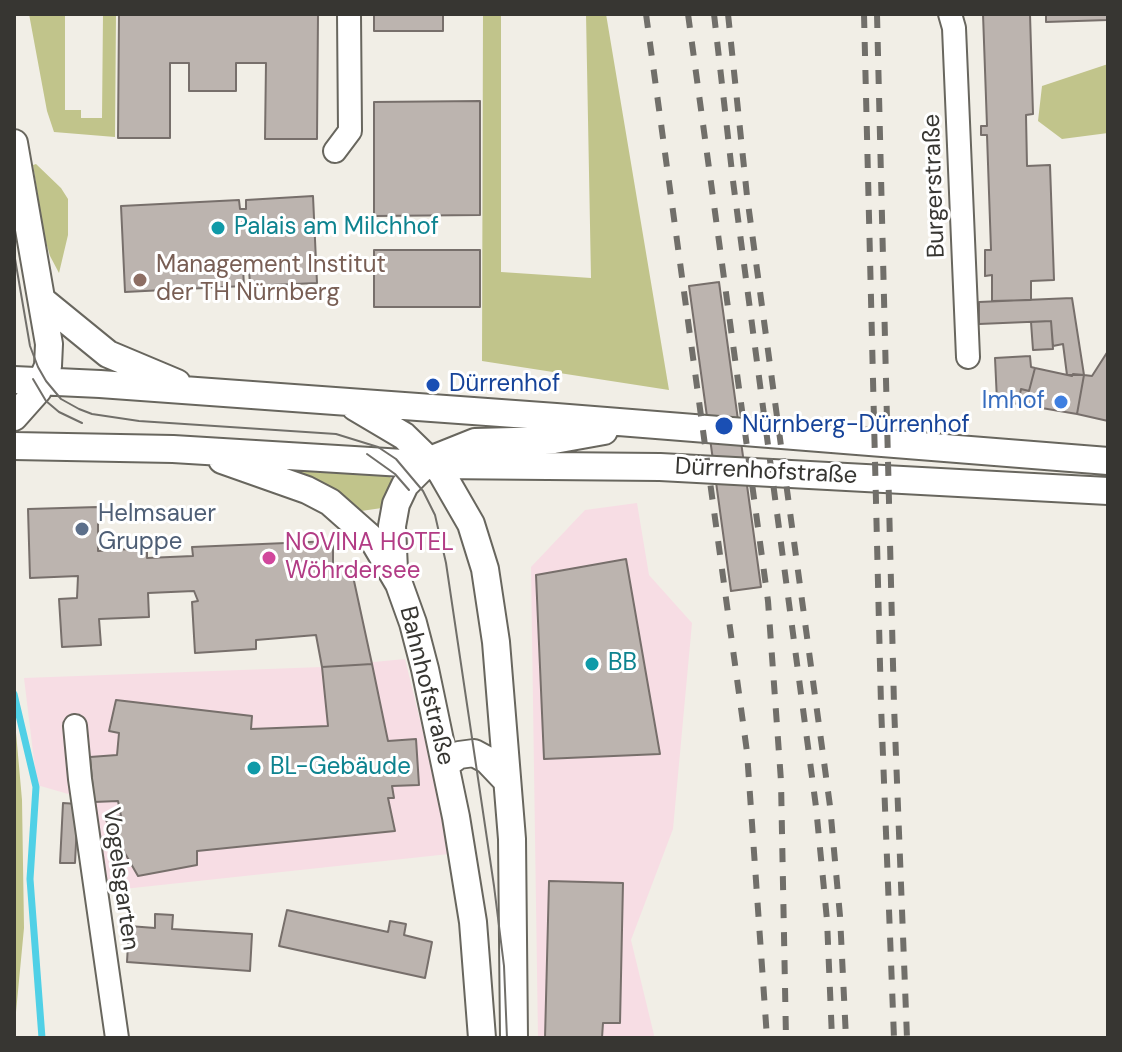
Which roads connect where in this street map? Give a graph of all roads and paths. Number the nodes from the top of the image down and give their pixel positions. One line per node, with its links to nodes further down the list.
1 (349, 14): 4 (street)
2 (950, 14): 6 (street, Burgerstraße)
3 (14, 143): 5 (main road)
4 (335, 151)
5 (43, 301): 8 (main road); 9 (main road, Dürrenhofstraße)
6 (968, 357)
7 (14, 380): 8 (main road, Dürrenhofstraße)
8 (42, 381): 9 (main road, Dürrenhofstraße); 11 (main road)
9 (199, 392): 10 (main road, Dürrenhofstraße)
10 (348, 403): 12 (main road, Dürrenhofstraße); 17 (main road)
11 (16, 410): 14 (main road)
12 (642, 424): 16 (main road, Dürrenhofstraße); 17 (main road, Dürrenhofstraße)
13 (14, 446): 14 (main road, Dürrenhofstraße)
14 (65, 447): 15 (main road, Dürrenhofstraße)
15 (196, 451): 17 (main road, Dürrenhofstraße); 19 (main road, Bahnhofstraße)
16 (1108, 461)
17 (430, 463): 18 (main road, Dürrenhofstraße); 19 (main road); 22 (main road)
18 (1108, 491)
19 (394, 573): 21 (main road, Bahnhofstraße)
20 (75, 726): 23 (street, Vogelsgarten)
21 (446, 764): 22 (main road); 24 (main road, Bahnhofstraße)
22 (507, 781): 25 (main road)
23 (117, 1038)
24 (482, 1038)
25 (514, 1038)

